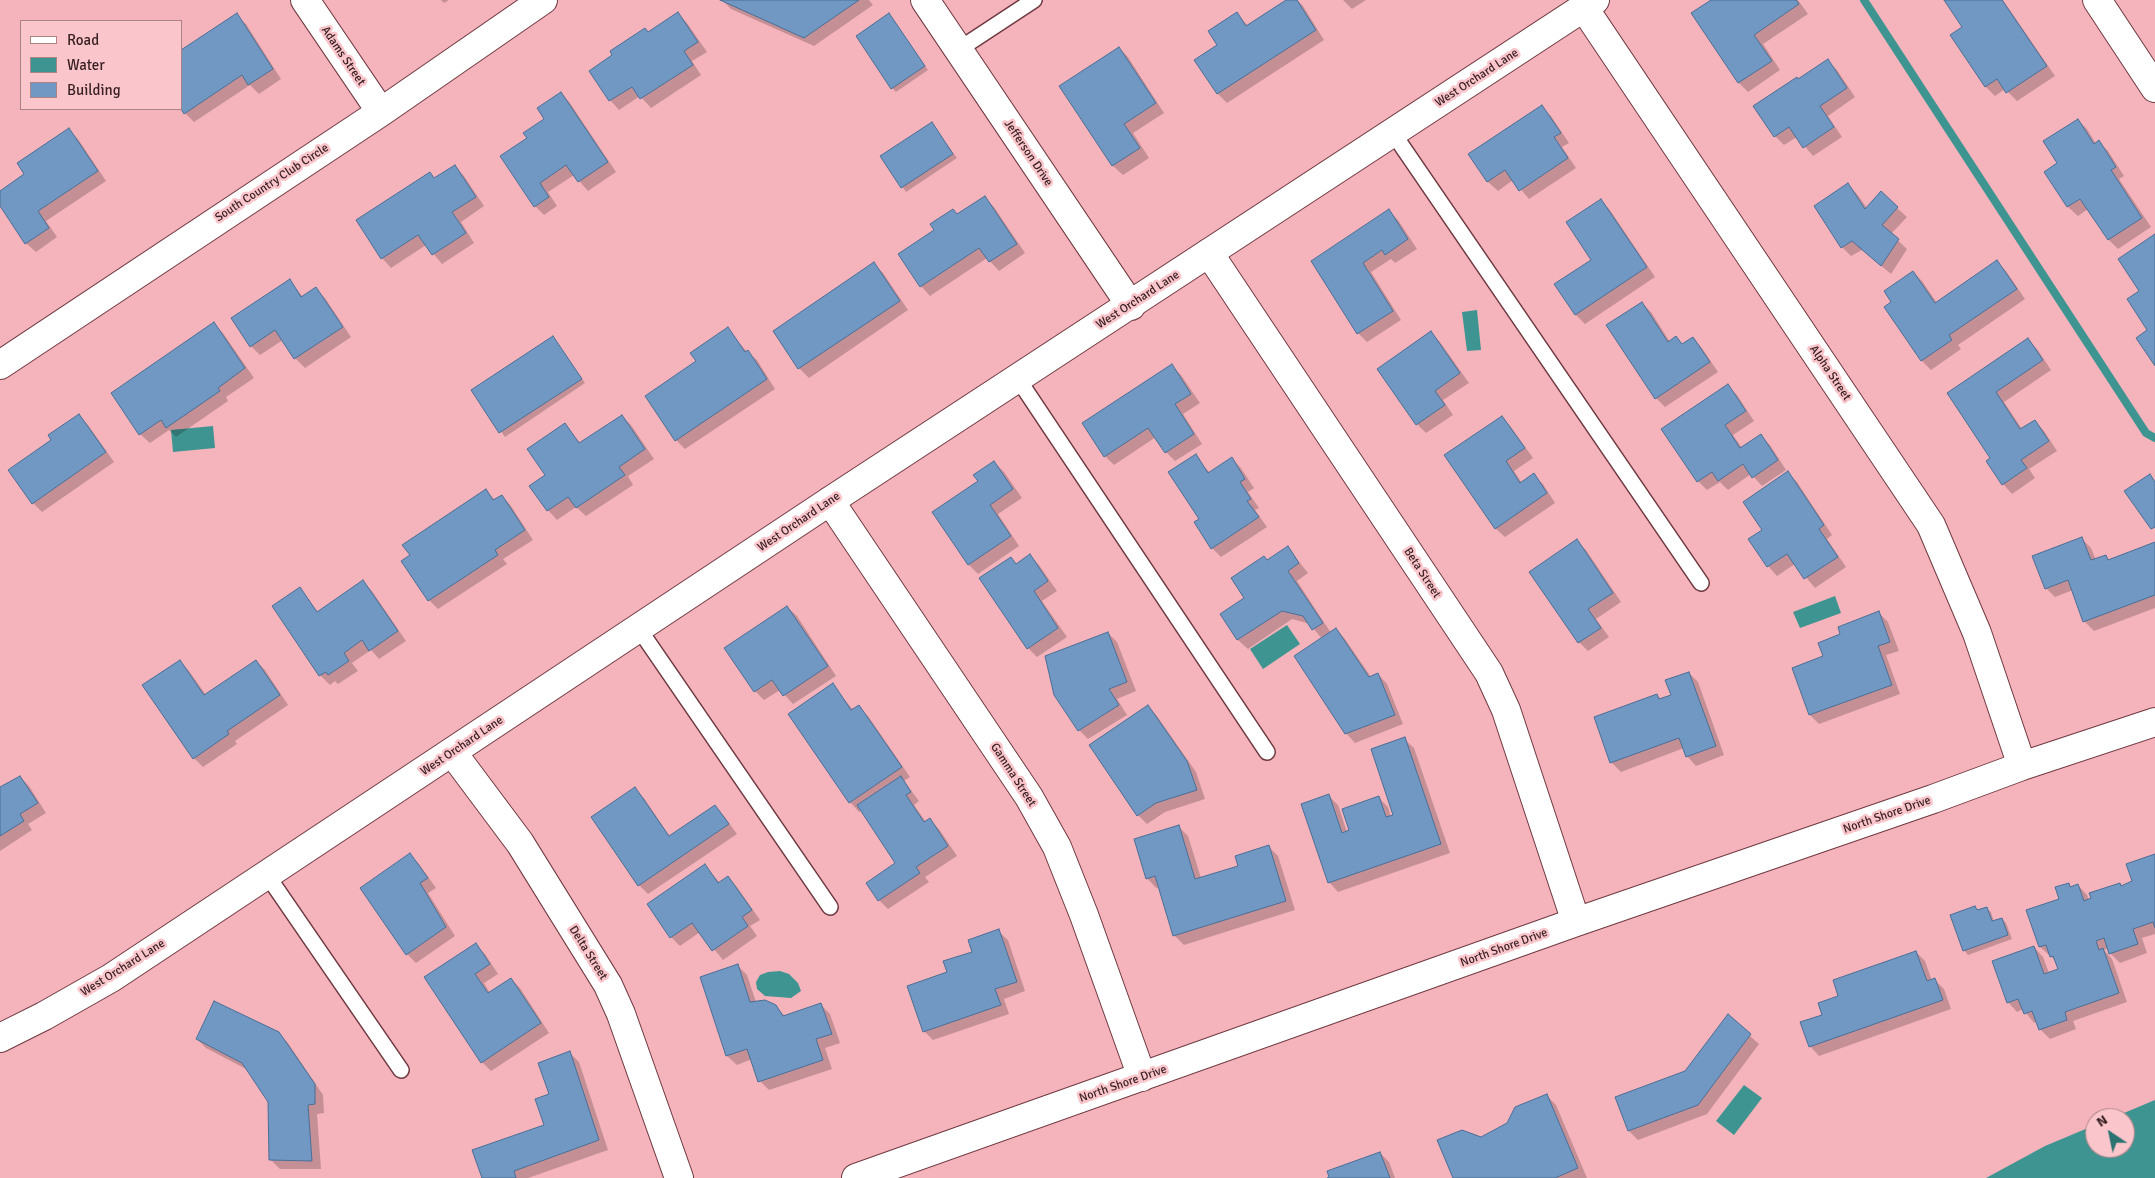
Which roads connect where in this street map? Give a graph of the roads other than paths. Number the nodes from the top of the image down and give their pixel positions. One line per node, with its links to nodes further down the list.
1 (305, 0): 9 (street, Adams Street)
2 (543, 0): 9 (street, South Country Club Circle)
3 (925, 0): 7 (street, Jefferson Drive)
4 (1034, 0): 7 (lane)
5 (2097, 0): 8 (street)
6 (1590, 4): 10 (street, West Orchard Lane); 21 (street, Alpha Street)
7 (958, 50): 12 (street, Jefferson Drive)
8 (2155, 88)
9 (381, 112): 13 (street, South Country Club Circle)
10 (1392, 133): 11 (street, West Orchard Lane); 16 (lane)
11 (1209, 253): 12 (street, West Orchard Lane); 24 (street, Beta Street)
12 (1132, 306): 14 (street, West Orchard Lane)
13 (0, 364)
14 (1018, 379): 15 (street, West Orchard Lane); 20 (lane)
15 (830, 502): 17 (street, West Orchard Lane); 27 (street, Gamma Street)
16 (1701, 583)
17 (639, 629): 19 (street, West Orchard Lane); 23 (lane)
18 (2155, 722): 21 (street, North Shore Drive)
19 (452, 752): 22 (street, West Orchard Lane); 28 (street, Delta Street)
20 (1267, 752)
21 (2022, 766): 24 (street, North Shore Drive)
22 (267, 875): 25 (street, West Orchard Lane); 26 (lane)
23 (830, 907)
24 (1576, 922): 27 (street, North Shore Drive)
25 (0, 1038)
26 (401, 1070)
27 (1142, 1077): 29 (street, North Shore Drive)
28 (679, 1178)
29 (856, 1178)

